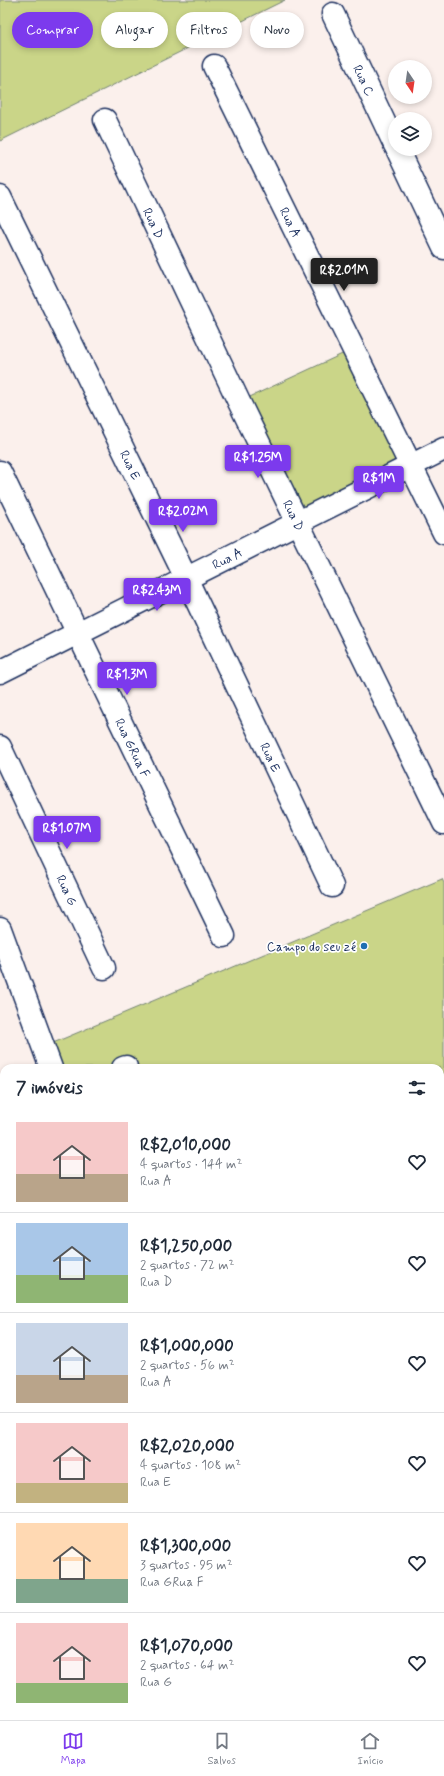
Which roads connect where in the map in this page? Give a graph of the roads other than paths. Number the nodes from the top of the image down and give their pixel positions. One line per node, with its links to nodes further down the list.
1 (333, 14): 4 (street, Rua C)
2 (214, 66): 9 (street, Rua A)
3 (105, 120): 11 (street, Rua D)
4 (388, 130)
5 (400, 156): 7 (street)
6 (0, 197): 13 (street, Rua E)
7 (444, 248)
8 (444, 448): 9 (street, Rua A)
9 (411, 465): 11 (street, Rua A); 12 (street, Rua A)
10 (0, 472): 14 (street, Rua GRua F)
11 (298, 522): 13 (street, Rua A); 17 (street, Rua D)
12 (444, 533)
13 (186, 578): 14 (street, Rua A); 18 (street, Rua E)
14 (77, 632): 15 (street, Rua A); 20 (street, Rua GRua F)
15 (0, 672)
16 (0, 747): 21 (street, Rua G)
17 (444, 823)
18 (332, 886)
19 (0, 929): 22 (street)
20 (224, 936)
21 (104, 968)
22 (50, 1064)

